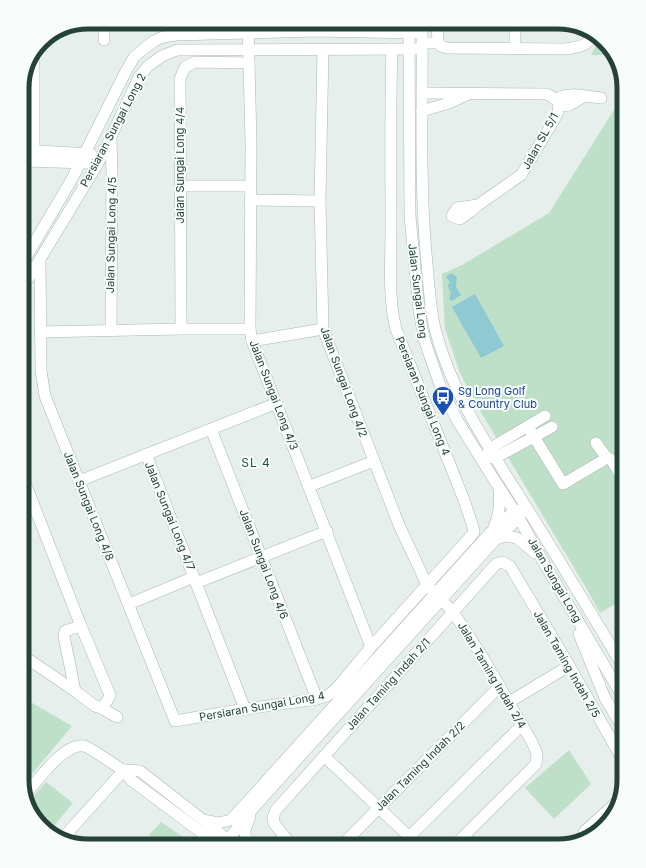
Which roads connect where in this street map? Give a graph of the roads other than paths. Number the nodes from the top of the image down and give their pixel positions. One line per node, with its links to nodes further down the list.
1 (104, 29): 10 (street)
2 (239, 29): 28 (street, Persiaran Sungai Long 2)
3 (249, 29): 13 (street, Jalan Sungai Long 4/3)
4 (409, 29): 15 (street, Jalan Sungai Long)
5 (412, 29): 8 (street, Persiaran Sungai Long 2)
6 (437, 29): 11 (street)
7 (515, 29): 12 (street)
8 (422, 37): 11 (street); 15 (street, Persiaran Sungai Long 2); 19 (street, Jalan Sungai Long)
9 (591, 39): 12 (street)
10 (104, 40)
11 (438, 43): 12 (street)
12 (515, 48)
13 (249, 49): 14 (street, Persiaran Sungai Long 2); 17 (street, Jalan Sungai Long 4/3); 25 (street, Persiaran Sungai Long 2)
14 (323, 49): 16 (street, Persiaran Sungai Long 2); 35 (street, Jalan Sungai Long 4/2)
15 (409, 49): 16 (street, Persiaran Sungai Long 2); 55 (street, Jalan Sungai Long)
16 (392, 50): 73 (street, Persiaran Sungai Long 4)
17 (249, 63): 32 (street, Jalan Sungai Long 4/4); 33 (street, Jalan Sungai Long 4/3)
18 (33, 66): 24 (street)
19 (422, 93): 20 (street, Jalan SL 5/1); 23 (street, Jalan Sungai Long)
20 (468, 93): 22 (street, Jalan SL 5/1); 23 (street)
21 (601, 98): 22 (street, Jalan SL 5/1)
22 (558, 103): 36 (street, Jalan SL 5/1)
23 (422, 111): 57 (street, Jalan Sungai Long)
24 (29, 128)
25 (110, 139): 29 (street, Persiaran Sungai Long 2); 45 (street, Jalan Sungai Long 4/5)
26 (29, 155): 28 (street)
27 (29, 155): 30 (street)
28 (83, 158): 29 (street); 30 (street); 31 (street, Persiaran Sungai Long 2)
29 (100, 160): 38 (street, Persiaran Sungai Long 2)
30 (64, 161): 31 (street)
31 (73, 177): 37 (street, Persiaran Sungai Long 2)
32 (180, 186): 33 (street); 42 (street, Jalan Sungai Long 4/4)
33 (250, 186): 34 (street, Jalan Sungai Long 4/3)
34 (250, 200): 35 (street); 43 (street, Jalan Sungai Long 4/3)
35 (320, 201): 44 (street, Jalan Sungai Long 4/2)
36 (478, 205)
37 (29, 253)
38 (40, 261): 40 (street, Persiaran Sungai Long 2); 46 (street, Jalan Sungai Long 4/8)
39 (29, 267): 40 (street)
40 (34, 271): 41 (street, Persiaran Sungai Long 2)
41 (29, 278)
42 (181, 329): 43 (street); 45 (street)
43 (250, 329): 47 (street, Jalan Sungai Long 4/3)
44 (323, 329): 47 (street); 59 (street, Jalan Sungai Long 4/2)
45 (111, 331): 46 (street)
46 (40, 332): 62 (street, Jalan Sungai Long 4/8)
47 (252, 341): 48 (street, Jalan Sungai Long 4/3)
48 (277, 403): 52 (street, Jalan Sungai Long 4/7); 63 (street, Jalan Sungai Long 4/3)
49 (545, 416): 50 (street)
50 (528, 427): 53 (street); 57 (street)
51 (552, 427): 53 (street)
52 (211, 429): 56 (street, Jalan Sungai Long 4/7); 69 (street, Jalan Sungai Long 4/6)
53 (534, 437): 57 (street); 58 (street)
54 (596, 443): 58 (street)
55 (475, 449): 57 (street); 61 (street, Jalan Sungai Long)
56 (146, 454): 62 (street); 72 (street, Jalan Sungai Long 4/7)
57 (491, 455): 61 (street); 66 (street, Jalan Sungai Long)
58 (607, 458): 60 (street)
59 (374, 461): 63 (street); 73 (street, Jalan Sungai Long 4/2)
60 (617, 469)
61 (488, 470): 64 (street, Jalan Sungai Long)
62 (79, 481): 76 (street, Jalan Sungai Long 4/8)
63 (310, 486): 67 (street, Jalan Sungai Long 4/3)
64 (499, 487): 66 (street, Jalan Sungai Long); 68 (street)
65 (29, 493): 78 (street)
66 (519, 510): 68 (street); 70 (street, Jalan Sungai Long); 80 (street, Jalan Sungai Long)
67 (327, 531): 69 (street); 79 (street, Jalan Sungai Long 4/3)
68 (494, 535): 70 (street); 74 (street)
69 (261, 558): 72 (street); 86 (street, Jalan Sungai Long 4/6)
70 (544, 563): 75 (street, Jalan Sungai Long)
71 (510, 566): 77 (street, Jalan Taming Indah 2/1); 82 (street, Jalan Taming Indah 2/5)
72 (195, 580): 76 (street); 89 (street, Jalan Sungai Long 4/7)
73 (427, 585): 74 (street, Jalan Sungai Long 4/2); 79 (street, Persiaran Sungai Long 4)
74 (438, 596): 77 (street, Jalan Taming Indah 2/4); 98 (street); 102 (street)
75 (564, 596): 84 (street, Jalan Sungai Long); 91 (street)
76 (129, 604): 92 (street, Jalan Sungai Long 4/8)
77 (453, 612): 83 (street, Jalan Taming Indah 2/4); 95 (street, Jalan Taming Indah 2/1)
78 (81, 626): 85 (street); 88 (street)
79 (372, 647): 86 (street, Persiaran Sungai Long 4)
80 (617, 656)
81 (29, 659): 85 (street)
82 (569, 666): 87 (street); 94 (street, Jalan Taming Indah 2/5)
83 (500, 686): 87 (street, Jalan Taming Indah 2/4); 99 (street, Jalan Taming Indah 2/2)
84 (617, 687)
85 (75, 691): 88 (street)
86 (317, 699): 89 (street, Persiaran Sungai Long 4)
87 (509, 702): 93 (street, Jalan Taming Indah 2/4)
88 (101, 708): 90 (street)
89 (245, 709): 92 (street, Persiaran Sungai Long 4)
90 (117, 717)
91 (617, 718)
92 (175, 721)
93 (522, 725): 105 (street); 115 (street, Jalan Taming Indah 2/4)
94 (617, 750)
95 (324, 756): 99 (street); 111 (street, Jalan Taming Indah 2/1)
96 (124, 770): 97 (street); 101 (street); 104 (street); 106 (street)
97 (30, 789)
98 (255, 806): 109 (street); 110 (street)
99 (379, 808): 105 (street); 112 (street, Jalan Taming Indah 2/2)
100 (609, 809): 103 (street)
101 (203, 820): 102 (street); 107 (street)
102 (231, 820): 108 (street)
103 (584, 833)
104 (66, 835)
105 (409, 836): 113 (street); 114 (street)
106 (219, 839)
107 (220, 839)
108 (224, 839)
109 (226, 839)
110 (246, 839)
111 (287, 839)
112 (348, 839)
113 (406, 839)
114 (412, 839)
115 (461, 839)

